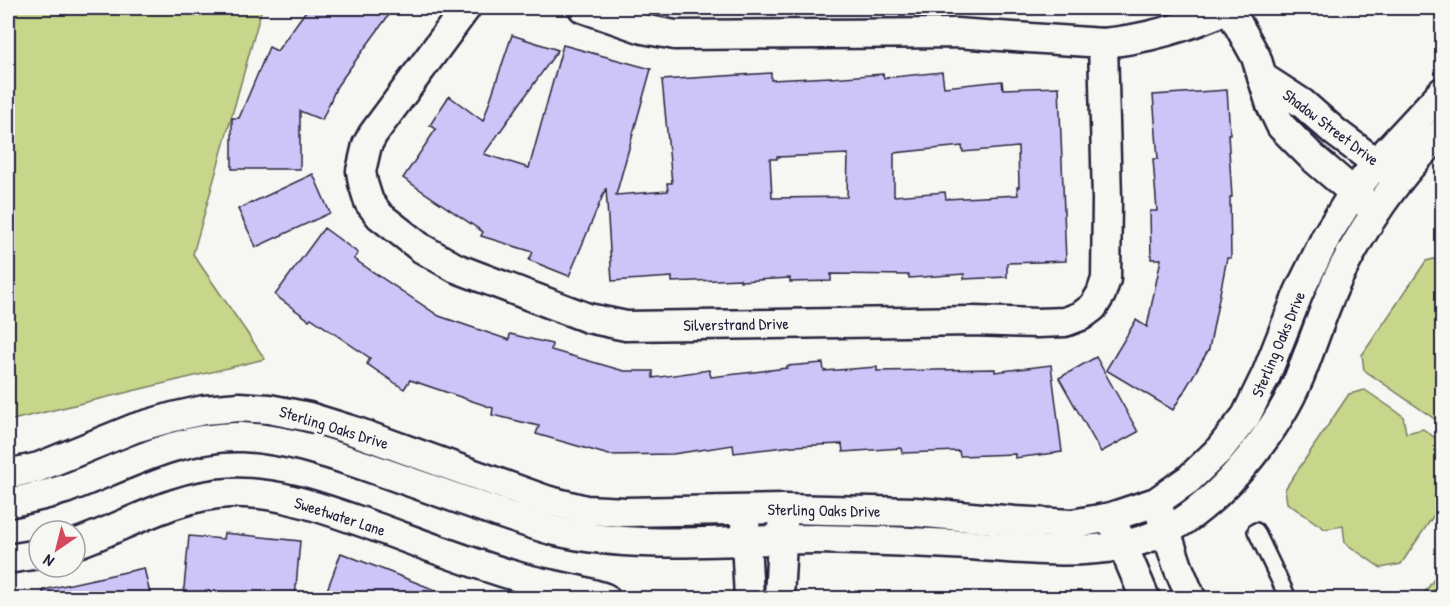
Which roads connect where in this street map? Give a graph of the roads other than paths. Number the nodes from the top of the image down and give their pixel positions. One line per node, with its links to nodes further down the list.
1 (466, 8): 4 (street, Silverstrand Drive)
2 (583, 8): 4 (street)
3 (1229, 8): 4 (street); 5 (street)
4 (1103, 43)
5 (1262, 77): 8 (street, Shadow Street Drive); 9 (street)
6 (1443, 92): 8 (street, Sterling Oaks Drive)
7 (1443, 134): 8 (street, Sterling Oaks Drive)
8 (1387, 171): 9 (street, Sterling Oaks Drive); 10 (street, Sterling Oaks Drive)
9 (1354, 192): 10 (street); 14 (street, Sterling Oaks Drive)
10 (1375, 211): 19 (street, Sterling Oaks Drive)
11 (390, 444): 12 (lane); 13 (street, Sterling Oaks Drive); 17 (street, Sterling Oaks Drive)
12 (380, 471): 15 (street, Sterling Oaks Drive); 22 (street, Sterling Oaks Drive)
13 (8, 474)
14 (1156, 502): 18 (street, Sterling Oaks Drive); 19 (street)
15 (8, 503)
16 (783, 508): 17 (street, Sterling Oaks Drive); 18 (street, Sterling Oaks Drive); 23 (street)
17 (745, 510): 22 (street)
18 (1111, 517): 24 (street)
19 (1165, 530): 24 (street, Sterling Oaks Drive); 31 (street)
20 (1256, 531): 32 (lane)
21 (87, 539): 27 (street, Sweetwater Lane)
22 (746, 540): 23 (street, Sterling Oaks Drive); 28 (street)
23 (782, 540): 24 (street, Sterling Oaks Drive); 29 (street)
24 (1122, 545): 30 (street)
25 (27, 556): 26 (street)
26 (8, 559)
27 (605, 598)
28 (749, 598)
29 (779, 598)
30 (1144, 598)
31 (1191, 598)
32 (1288, 598)

